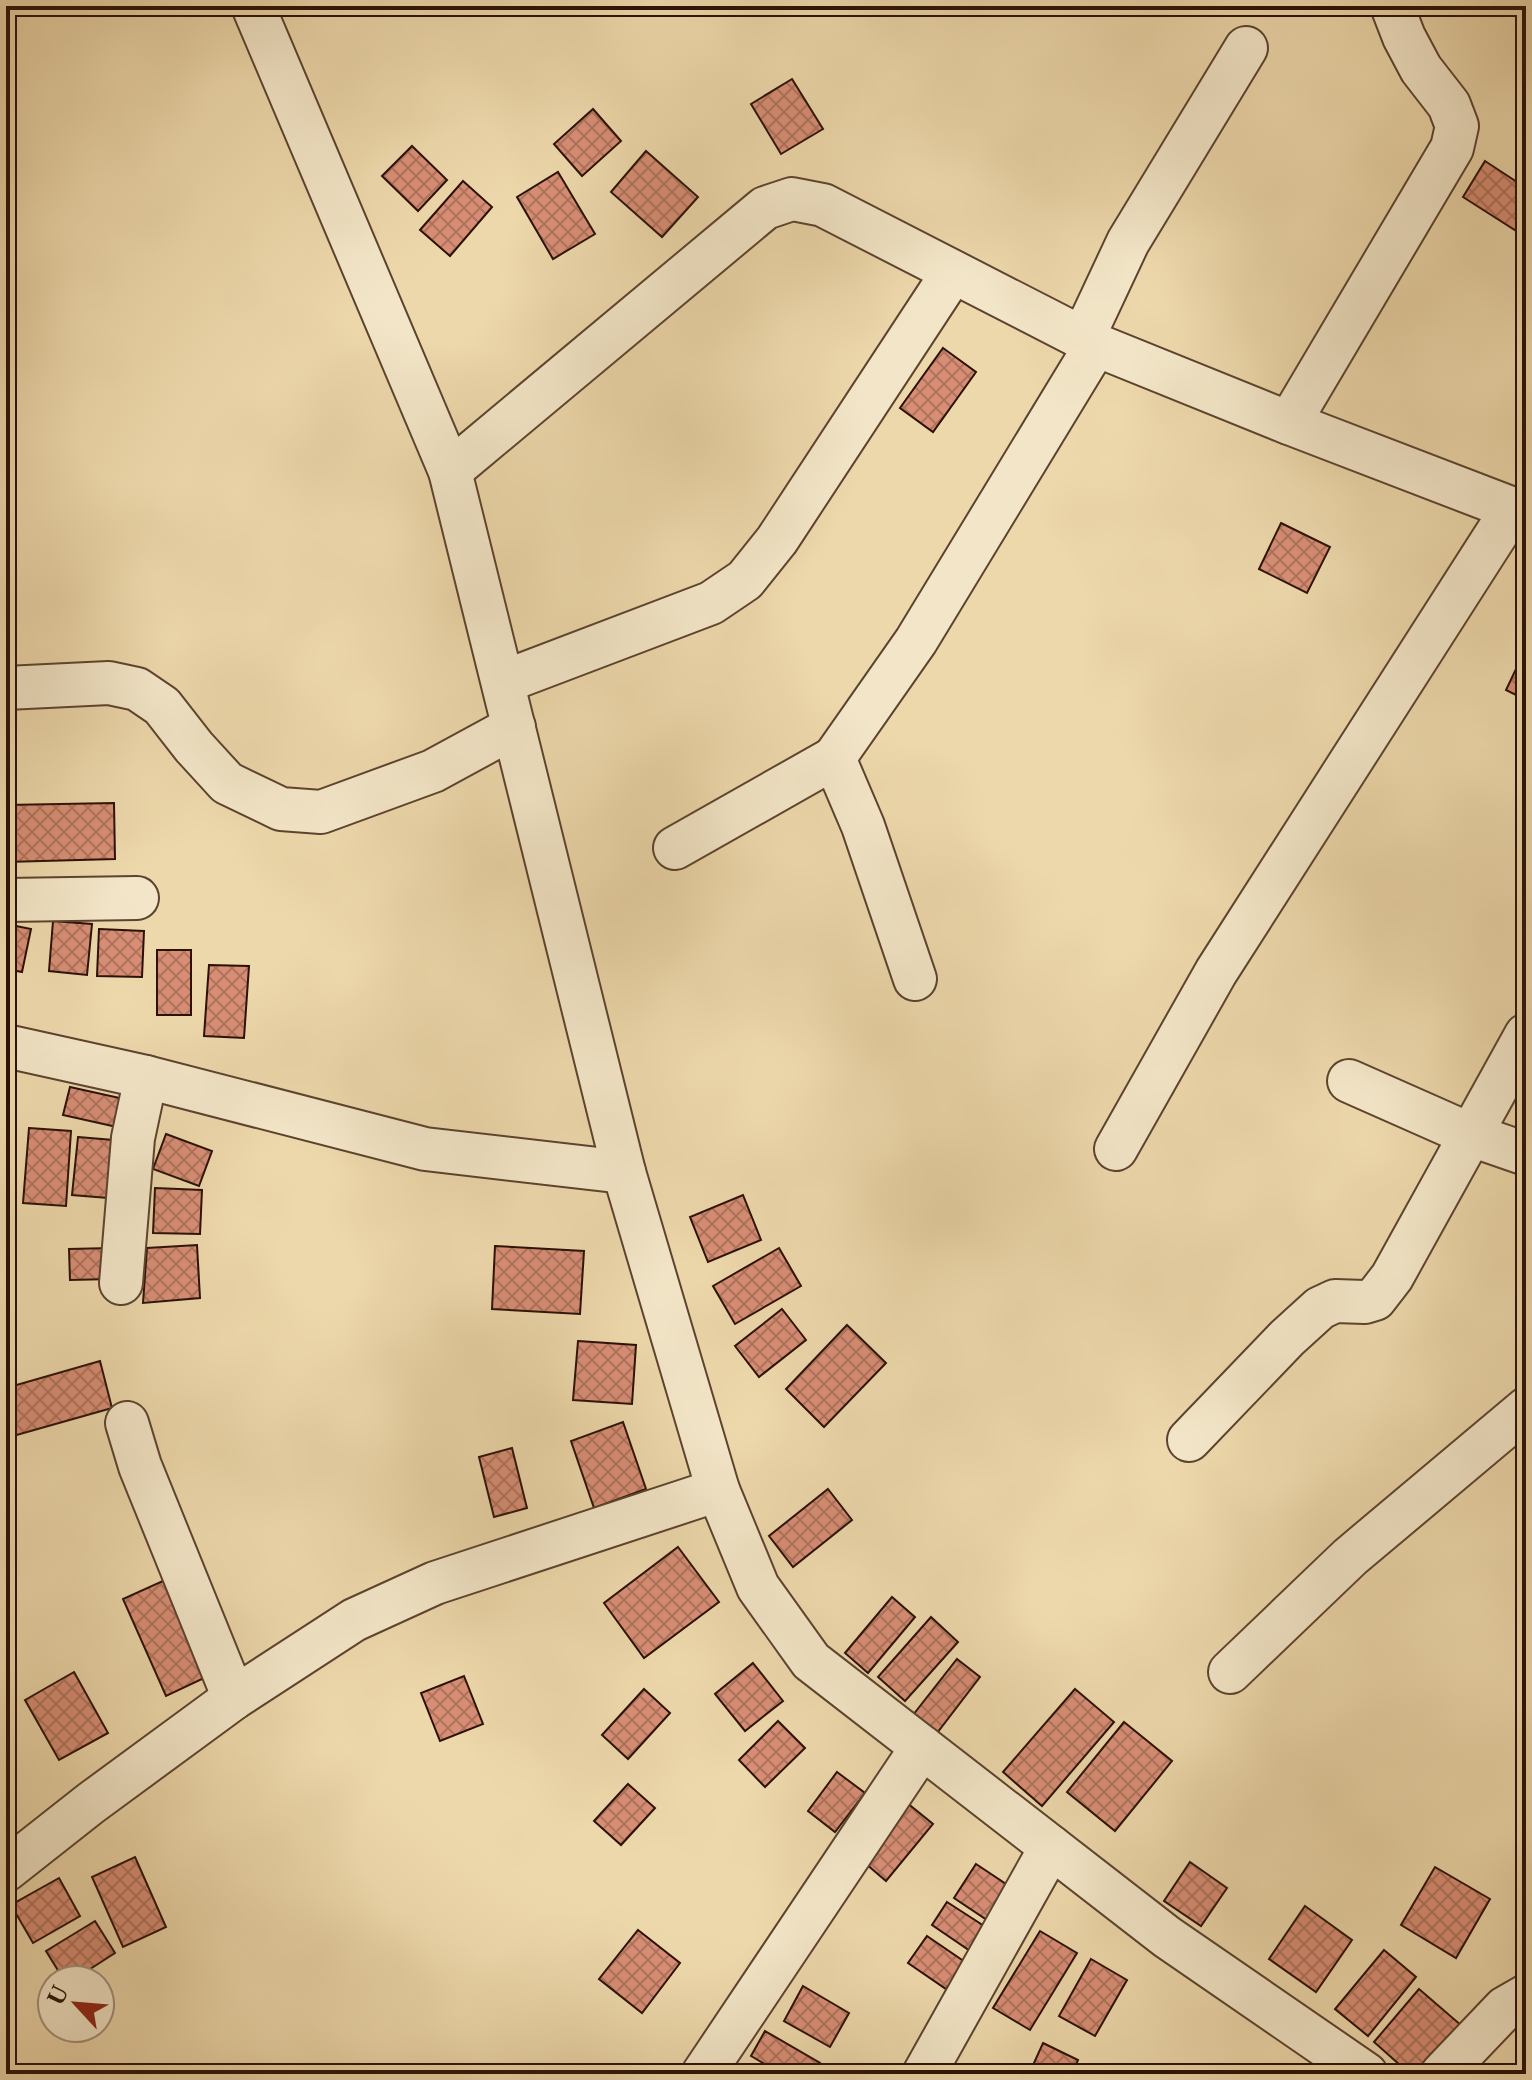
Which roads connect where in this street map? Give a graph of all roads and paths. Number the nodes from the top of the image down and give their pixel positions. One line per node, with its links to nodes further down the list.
1 (253, 6): 7 (street)
2 (1392, 6): 6 (street)
3 (1246, 48): 5 (street)
4 (953, 272): 5 (street); 7 (street); 9 (street)
5 (1089, 342): 6 (street); 12 (street)
6 (1289, 423): 8 (street)
7 (450, 471): 9 (street)
8 (1520, 511): 22 (street)
9 (503, 682): 11 (street)
10 (6, 688): 11 (street)
11 (514, 727): 24 (street)
12 (834, 758): 13 (street); 16 (street)
13 (675, 848)
14 (137, 898): 15 (street)
15 (6, 900)
16 (915, 979)
17 (1526, 1035): 21 (street)
18 (6, 1046): 19 (street)
19 (146, 1077): 24 (street); 25 (street)
20 (1349, 1081): 21 (street)
21 (1471, 1135): 23 (street); 28 (street)
22 (1116, 1149)
23 (1526, 1154)
24 (624, 1172): 29 (street)
25 (121, 1283)
26 (1526, 1409): 30 (street)
27 (127, 1423): 31 (street)
28 (1189, 1440)
29 (718, 1490): 31 (street); 32 (street)
30 (1230, 1672)
31 (234, 1698): 34 (street)
32 (922, 1747): 33 (street); 36 (street)
33 (1051, 1847): 37 (street); 38 (street)
34 (6, 1870)
35 (1526, 1996): 39 (street)
36 (703, 2074)
37 (924, 2074)
38 (1366, 2074)
39 (1442, 2074)

